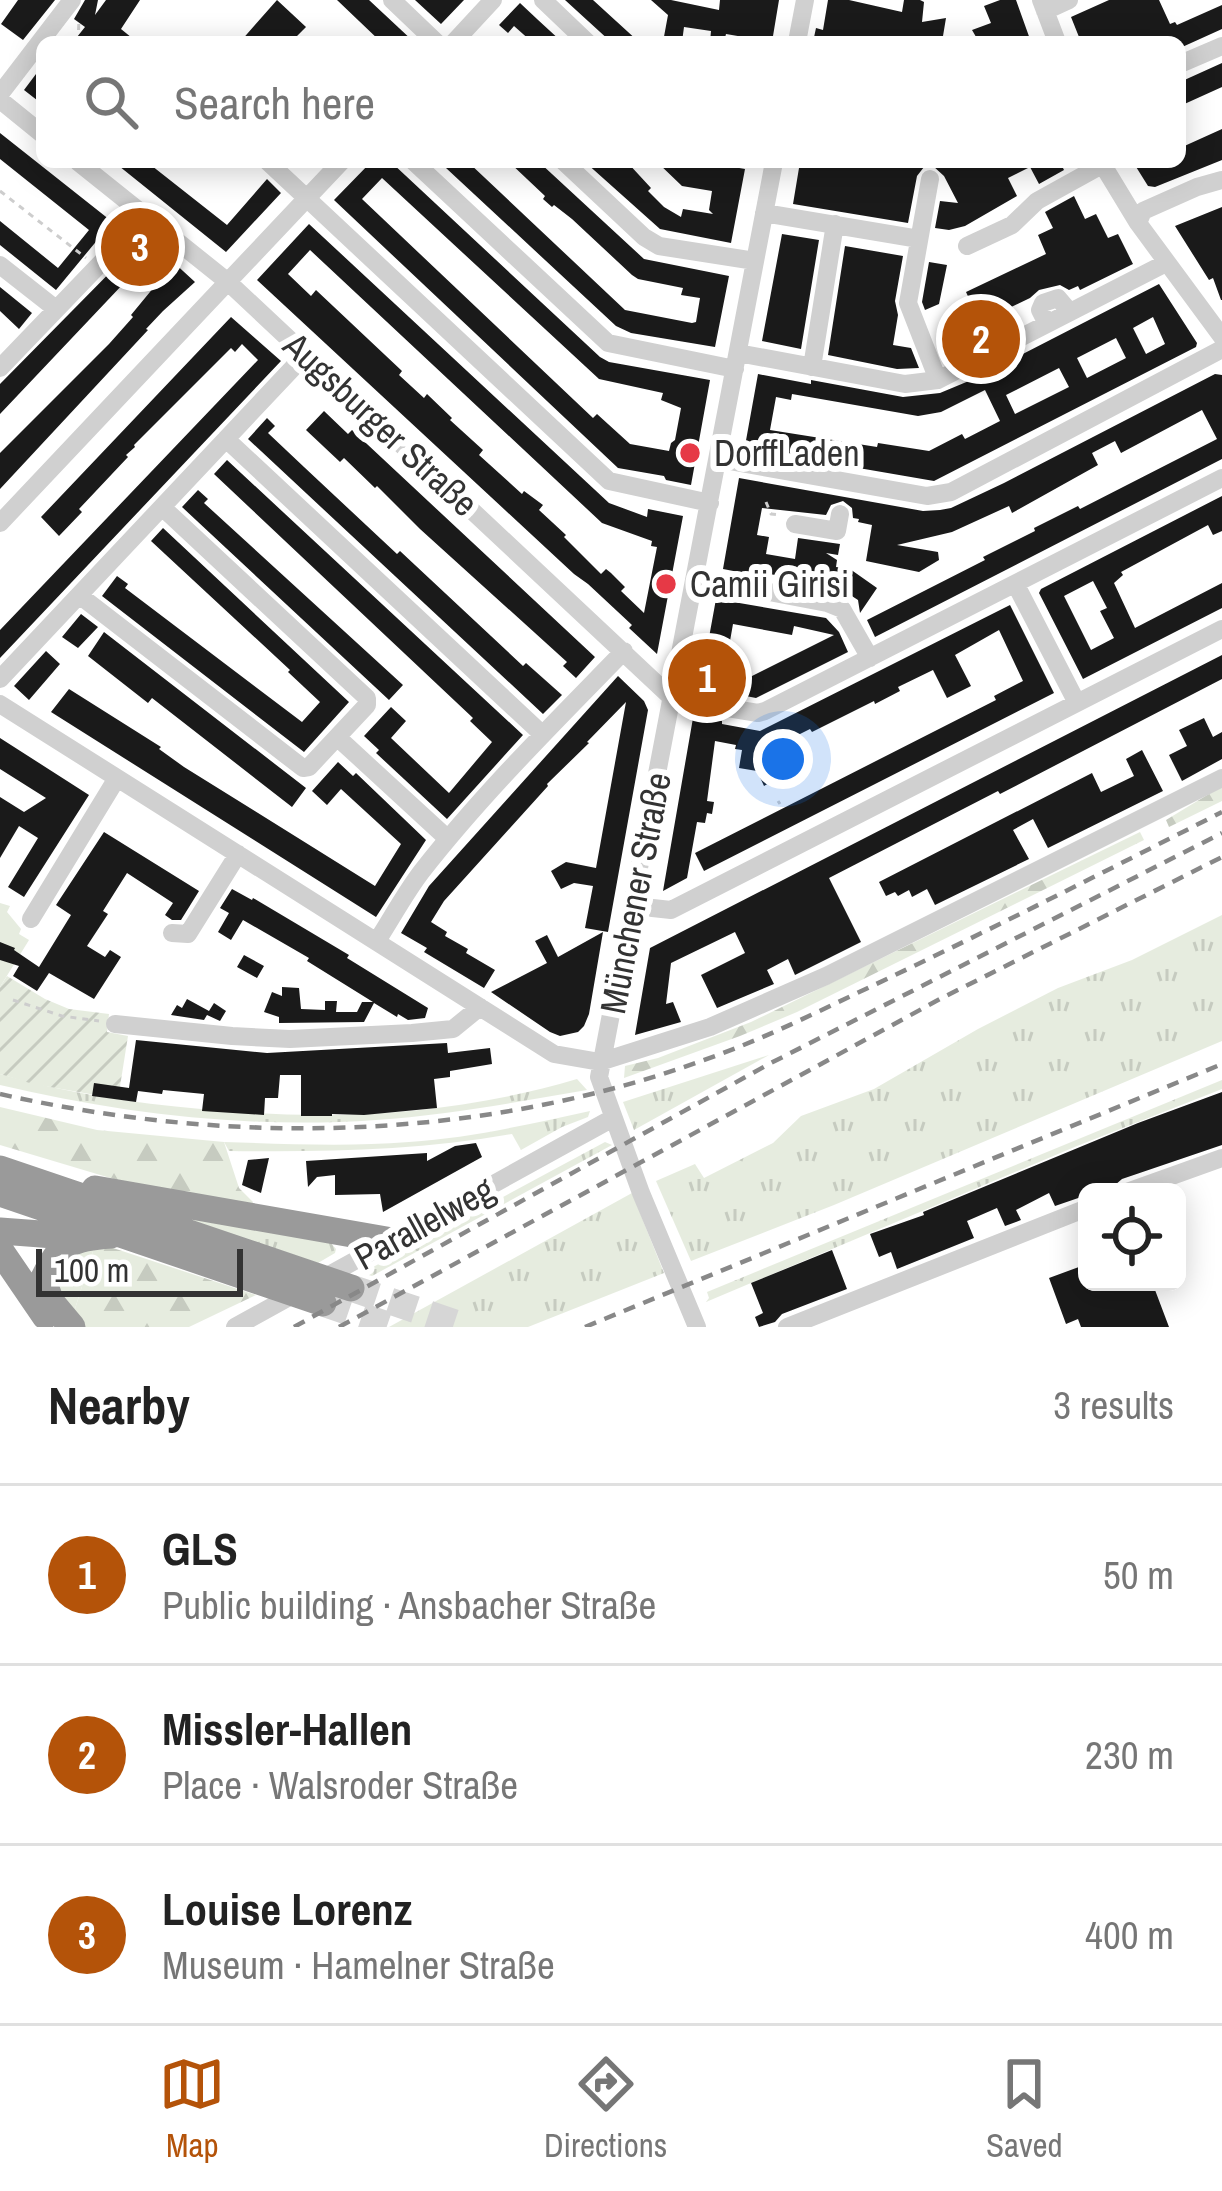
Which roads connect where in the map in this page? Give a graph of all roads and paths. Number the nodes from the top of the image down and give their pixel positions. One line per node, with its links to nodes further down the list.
1 (392, 0): 10 (street)
2 (494, 0): 11 (street)
3 (543, 0): 12 (street)
4 (805, 0): 13 (street)
5 (1069, 0): 6 (street)
6 (1043, 5): 14 (street)
7 (76, 6): 8 (street); 9 (path)
8 (51, 36)
9 (78, 36)
10 (430, 36)
11 (460, 36)
12 (581, 36)
13 (798, 36)
14 (1055, 36)
15 (1222, 46): 17 (street)
16 (36, 54): 18 (street)
17 (1186, 61)
18 (0, 97): 19 (street)
19 (36, 129)
20 (86, 168): 33 (street, Augsburger Straße)
21 (274, 168): 31 (street)
22 (334, 168): 31 (street)
23 (420, 168): 49 (street)
24 (571, 168): 38 (street)
25 (773, 168): 32 (street, Münchener Straße)
26 (1096, 168): 37 (street)
27 (1108, 168): 34 (street)
28 (930, 179): 36 (street)
29 (1220, 181): 34 (street)
30 (0, 190): 41 (path)
31 (307, 198): 42 (street); 58 (street)
32 (764, 214): 35 (street); 38 (street, Münchener Straße)
33 (146, 216): 41 (street); 42 (street, Augsburger Straße)
34 (1144, 219): 39 (street); 44 (street)
35 (835, 224): 36 (street); 50 (street)
36 (920, 239): 52 (street)
37 (968, 246)
38 (755, 261): 49 (street, Münchener Straße)
39 (1166, 263): 44 (street); 52 (street)
40 (0, 265): 45 (street)
41 (97, 267): 45 (street)
42 (228, 282): 48 (street, Augsburger Straße); 60 (street)
43 (1222, 299): 44 (street)
44 (1198, 302): 46 (street)
45 (56, 309): 51 (street)
46 (1222, 337)
47 (1222, 349): 56 (street)
48 (306, 354): 53 (street); 66 (street, Augsburger Straße)
49 (736, 361): 50 (street); 54 (street, Münchener Straße)
50 (812, 367): 52 (street)
51 (0, 368)
52 (938, 380)
53 (226, 439): 59 (street); 72 (street)
54 (718, 458): 56 (street); 58 (street, Münchener Straße)
55 (1222, 478): 63 (street)
56 (843, 497): 61 (street)
57 (766, 502): 61 (path)
58 (710, 503): 62 (street, Münchener Straße)
59 (162, 507): 64 (street); 73 (street)
60 (0, 523)
61 (795, 524)
62 (695, 578): 67 (street); 69 (street, Münchener Straße)
63 (1016, 585): 67 (street); 70 (street)
64 (79, 595): 68 (street); 73 (street)
65 (1222, 628): 70 (street)
66 (624, 651): 69 (street, Augsburger Straße); 72 (street)
67 (870, 658): 69 (street)
68 (0, 679)
69 (673, 699): 78 (street, Münchener Straße)
70 (1077, 703): 78 (street)
71 (0, 704): 74 (street)
72 (542, 734): 76 (street)
73 (337, 737): 76 (street)
74 (117, 778): 77 (street); 79 (street)
75 (1222, 778): 85 (street)
76 (448, 839): 81 (street)
77 (238, 854): 80 (street); 81 (street)
78 (634, 906): 85 (street, Münchener Straße)
79 (31, 919)
80 (172, 933)
81 (377, 941): 83 (street)
82 (13, 1000): 84 (path)
83 (480, 1007): 84 (street); 85 (street)
84 (115, 1024)
85 (600, 1062): 86 (street, Münchener Straße)
86 (613, 1118): 97 (street, Parallelweg); 104 (street, Münchener Straße)
87 (1222, 1159): 89 (street)
88 (0, 1168): 90 (highway)
89 (1153, 1183)
90 (48, 1185): 93 (highway); 99 (highway)
91 (0, 1193): 95 (highway)
92 (1078, 1212): 105 (street)
93 (323, 1230): 97 (highway); 99 (highway)
94 (0, 1231): 96 (highway)
95 (122, 1235): 96 (highway); 100 (highway)
96 (81, 1237): 102 (highway)
97 (392, 1241): 99 (street, Parallelweg)
98 (0, 1250): 101 (highway)
99 (350, 1272): 103 (street, Parallelweg)
100 (322, 1303)
101 (54, 1327)
102 (71, 1327)
103 (236, 1327)
104 (697, 1327)
105 (787, 1327)

